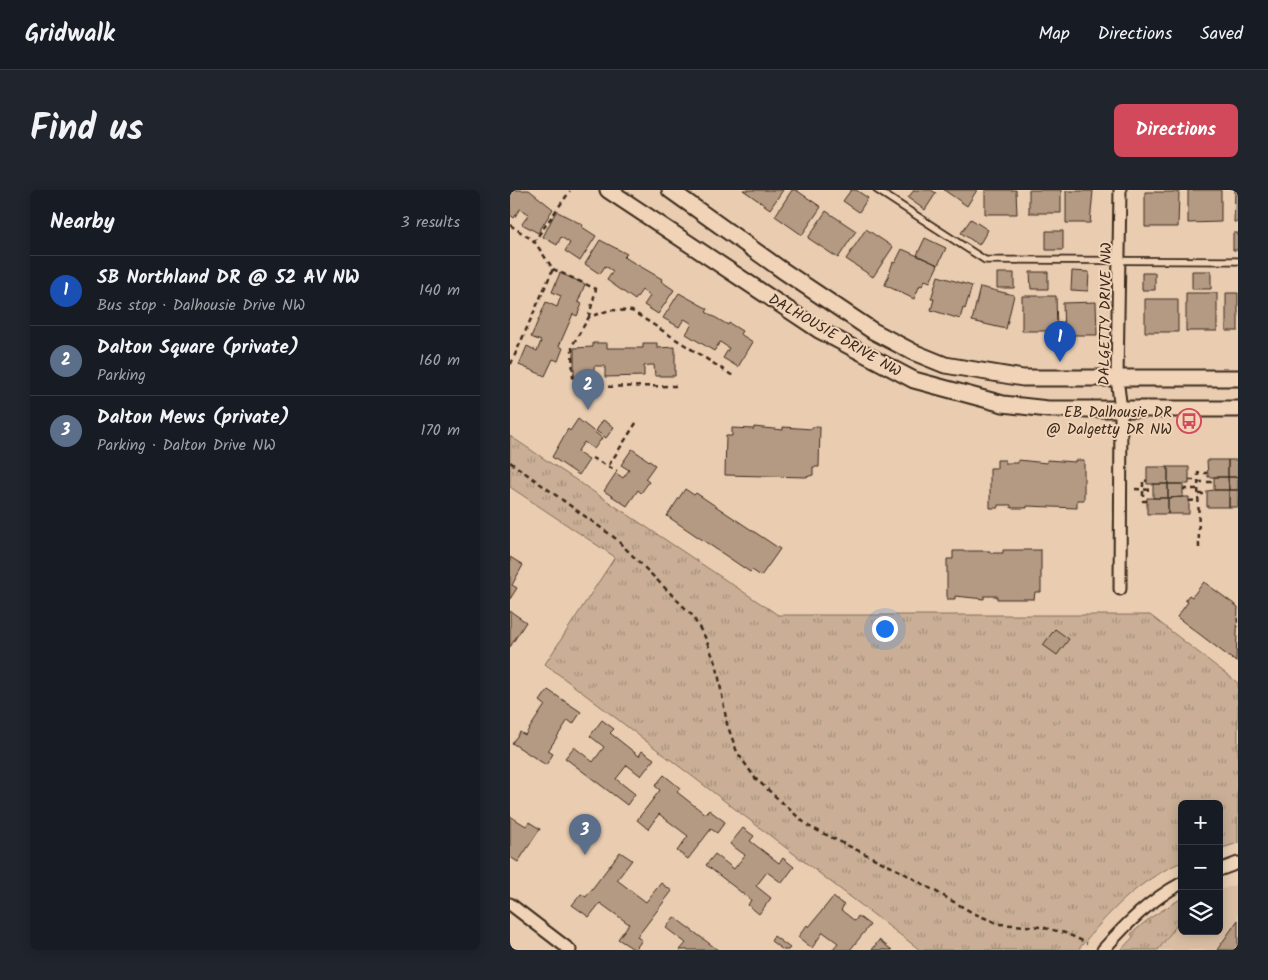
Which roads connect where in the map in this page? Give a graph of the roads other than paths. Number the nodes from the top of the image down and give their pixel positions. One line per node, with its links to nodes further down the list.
1 (608, 190): 9 (street, DALHOUSIE DRIVE NW)
2 (670, 190): 8 (street, DALHOUSIE DRIVE NW)
3 (877, 190): 5 (lane)
4 (1120, 190): 5 (street, DALGETTY DRIVE NW)
5 (1120, 261): 6 (lane); 8 (street, DALGETTY DRIVE NW)
6 (1238, 261)
7 (1238, 378): 8 (street, DALHOUSIE DRIVE NW)
8 (1117, 379): 9 (street, DALGETTY DRIVE NW)
9 (1121, 409): 10 (street, DALHOUSIE DRIVE NW); 11 (street, DALGETTY DRIVE NW)
10 (1238, 409)
11 (1120, 589)
12 (1238, 864): 13 (street)
13 (1223, 869)
14 (1178, 885): 17 (street)
15 (510, 904): 16 (street)
16 (570, 950)
17 (1103, 950)

